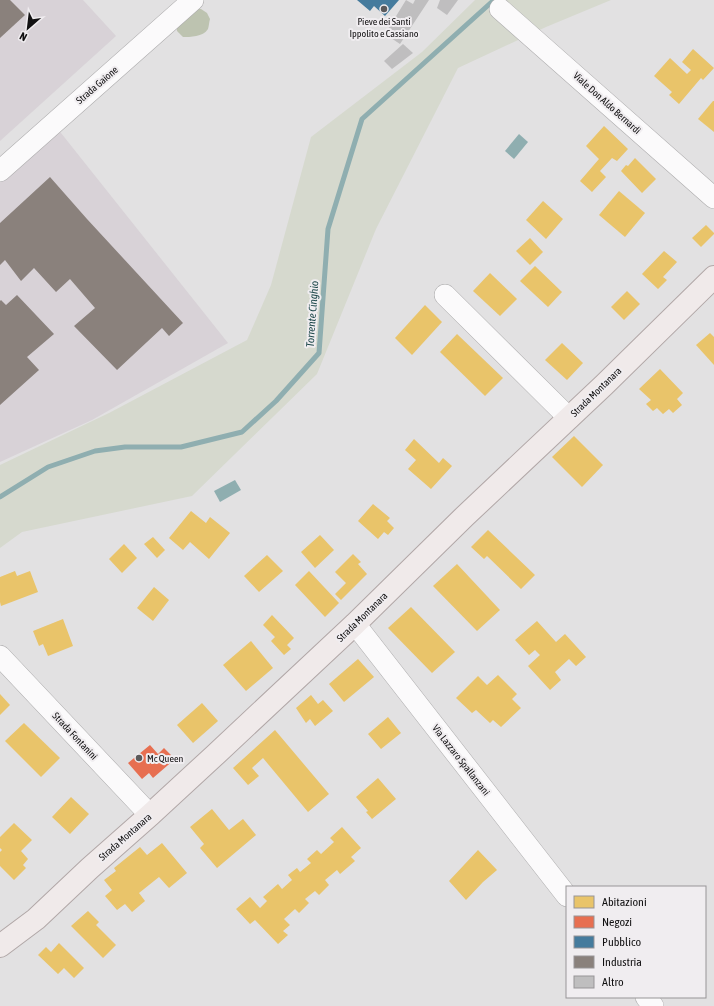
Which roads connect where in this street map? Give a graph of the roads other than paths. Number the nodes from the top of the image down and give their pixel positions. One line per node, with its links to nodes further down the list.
1 (193, 0): 3 (street, Strada Gaione)
2 (500, 9): 4 (street, Viale Don Aldo Bernardi)
3 (0, 170)
4 (714, 198)
5 (714, 277): 7 (main road, Strada Montanara)
6 (445, 295): 7 (street)
7 (569, 418): 8 (main road, Strada Montanara)
8 (355, 624): 10 (main road, Strada Montanara); 11 (street, Via Lazzaro Spallanzani)
9 (0, 656): 10 (street, Strada Fontanini)
10 (150, 815): 12 (main road, Strada Montanara)
11 (566, 895)
12 (1, 946)

